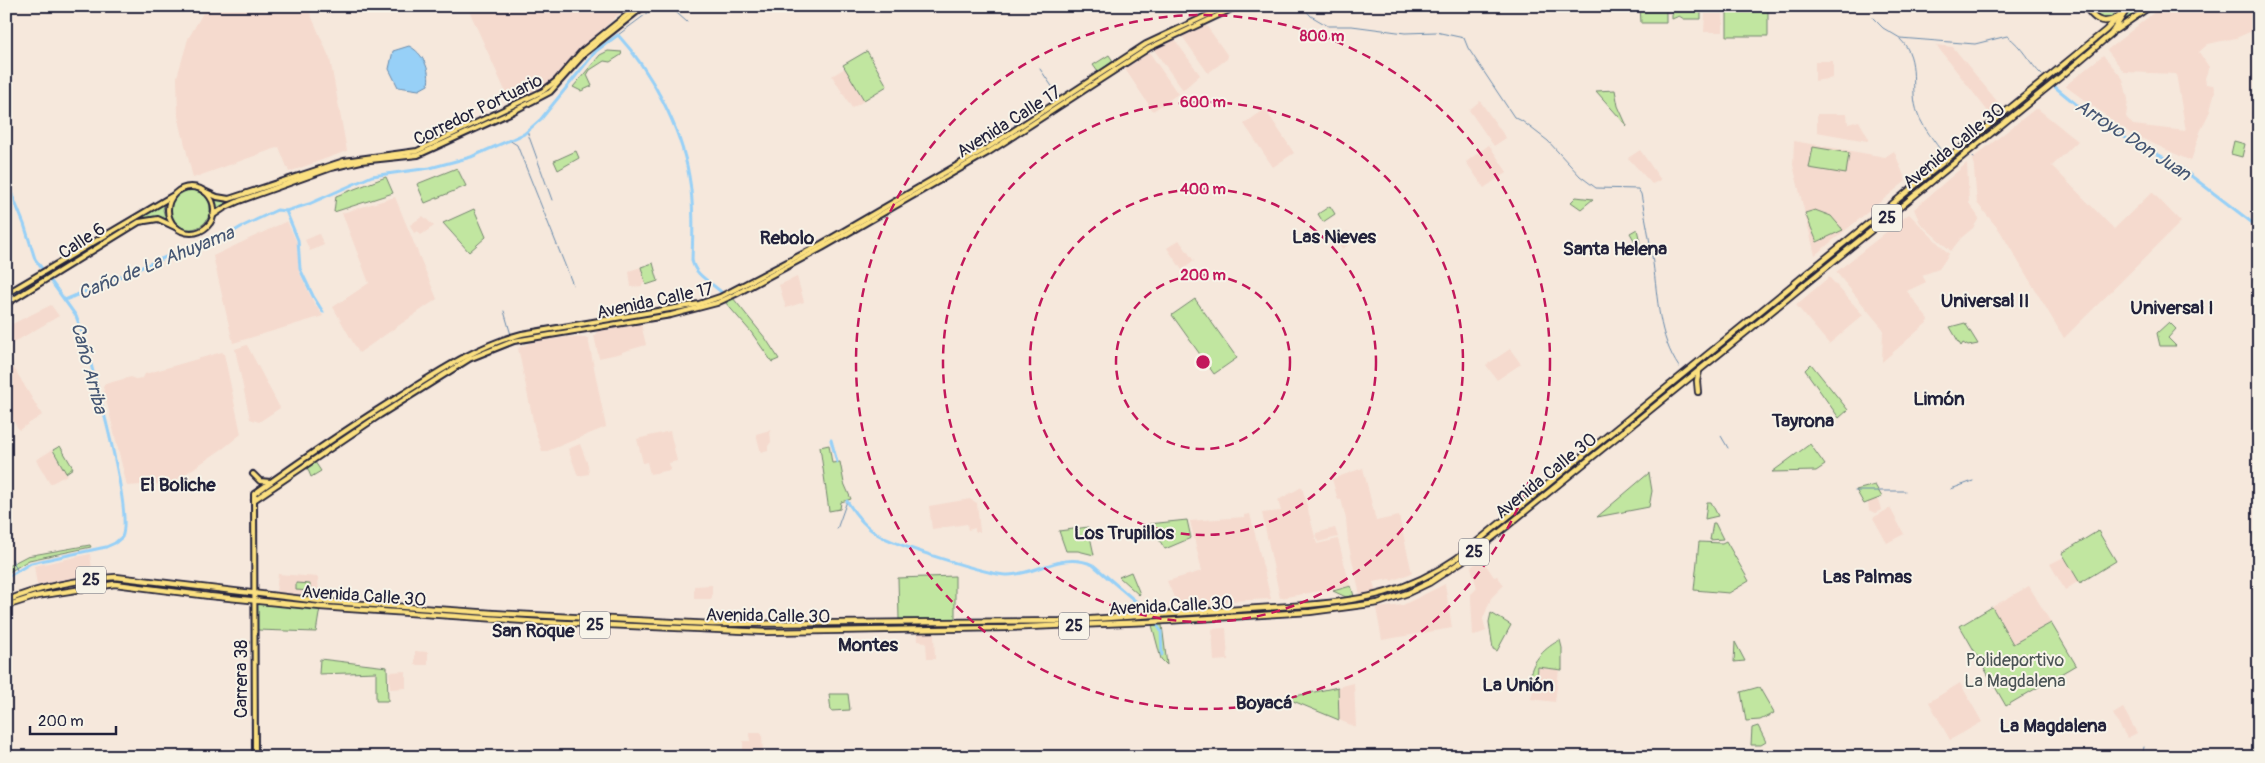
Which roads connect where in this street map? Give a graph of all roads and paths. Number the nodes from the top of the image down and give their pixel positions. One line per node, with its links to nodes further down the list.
1 (638, 6): 11 (main road, Corredor Portuario)
2 (644, 6): 11 (main road, Corredor Portuario)
3 (1227, 6): 12 (main road, Avenida Calle 17)
4 (1238, 6): 12 (main road, Avenida Calle 17)
5 (2085, 6): 9 (highway)
6 (2124, 6): 9 (highway, Avenida Calle 30 / 25)
7 (2129, 6): 10 (highway, Avenida Calle 30 / 25)
8 (2151, 6): 10 (highway)
9 (2119, 16): 27 (highway, Avenida Calle 30 / 25)
10 (2111, 34): 21 (highway, Avenida Calle 30 / 25)
11 (602, 35): 13 (main road, Corredor Portuario); 15 (main road, Corredor Portuario)
12 (1062, 101): 18 (main road, Avenida Calle 17)
13 (204, 191): 14 (main road); 15 (main road)
14 (172, 196): 16 (main road); 17 (main road, Calle 6)
15 (212, 216): 16 (main road)
16 (177, 228): 19 (main road, Calle 6)
17 (6, 294)
18 (722, 298): 20 (main road, Avenida Calle 17); 20 (main road, Avenida Calle 17)
19 (6, 304)
20 (463, 360): 24 (main road, Avenida Calle 17); 26 (main road, Avenida Calle 17)
21 (1700, 370): 22 (highway); 29 (highway, Avenida Calle 30 / 25)
22 (1698, 392)
23 (253, 474): 24 (main road)
24 (271, 482): 25 (main road, Avenida Calle 17)
25 (254, 494): 26 (main road, Carrera 38)
26 (254, 500): 27 (main road, Carrera 38)
27 (255, 595): 28 (highway, Avenida Calle 30 / 25); 29 (main road, Carrera 38)
28 (6, 601)
29 (255, 601): 30 (highway, Avenida Calle 30 / 25); 31 (main road, Carrera 38)
30 (6, 606)
31 (255, 757)

